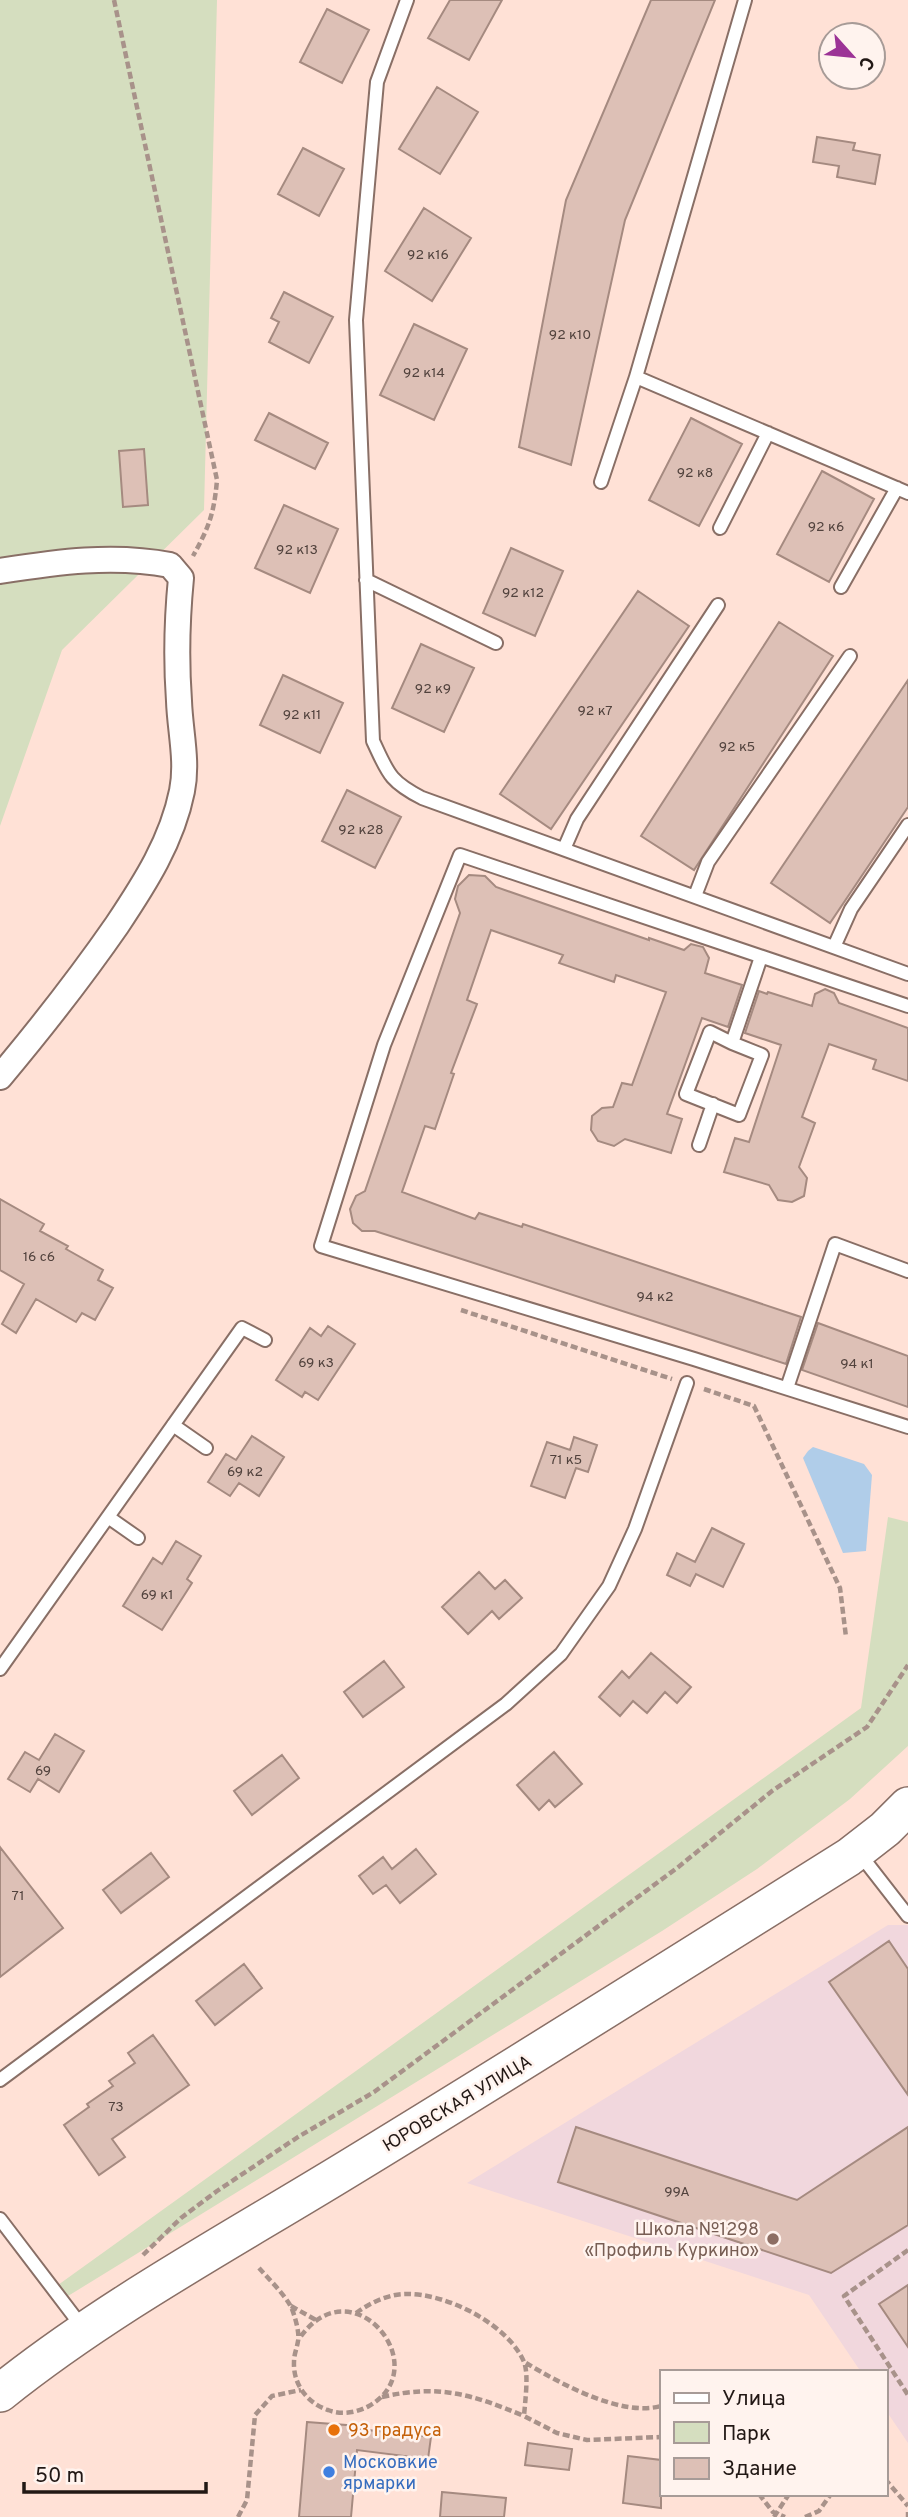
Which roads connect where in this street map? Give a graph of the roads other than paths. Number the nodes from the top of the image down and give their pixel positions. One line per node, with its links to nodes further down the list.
1 (407, 0): 9 (lane)
2 (745, 0): 3 (lane)
3 (636, 377): 4 (lane); 5 (lane)
4 (768, 433): 6 (lane); 7 (lane)
5 (601, 482)
6 (903, 490): 10 (lane)
7 (720, 528)
8 (0, 571): 22 (street)
9 (366, 580): 12 (lane); 15 (lane)
10 (841, 587)
11 (718, 605): 15 (lane)
12 (496, 643)
13 (850, 656): 16 (lane)
14 (908, 825): 17 (lane)
15 (564, 849): 16 (lane)
16 (695, 896): 17 (lane)
17 (834, 947): 19 (lane)
18 (761, 957): 20 (lane); 21 (lane); 28 (lane)
19 (908, 974)
20 (908, 1006)
21 (733, 1043): 23 (lane); 23 (lane)
22 (0, 1077)
23 (713, 1104): 24 (lane)
24 (699, 1144)
25 (908, 1270): 28 (lane)
26 (265, 1340): 29 (lane)
27 (687, 1383): 38 (lane)
28 (788, 1388): 30 (lane)
29 (173, 1425): 31 (lane); 32 (lane)
30 (908, 1427)
31 (206, 1448)
32 (108, 1517): 33 (lane); 34 (lane)
33 (138, 1538)
34 (0, 1669)
35 (908, 1806): 36 (street, ЮРОВСКАЯ УЛИЦА)
36 (857, 1850): 37 (lane); 40 (street, ЮРОВСКАЯ УЛИЦА)
37 (908, 1916)
38 (0, 2080)
39 (0, 2220): 40 (lane)
40 (85, 2331): 41 (street, ЮРОВСКАЯ УЛИЦА)
41 (0, 2393)

